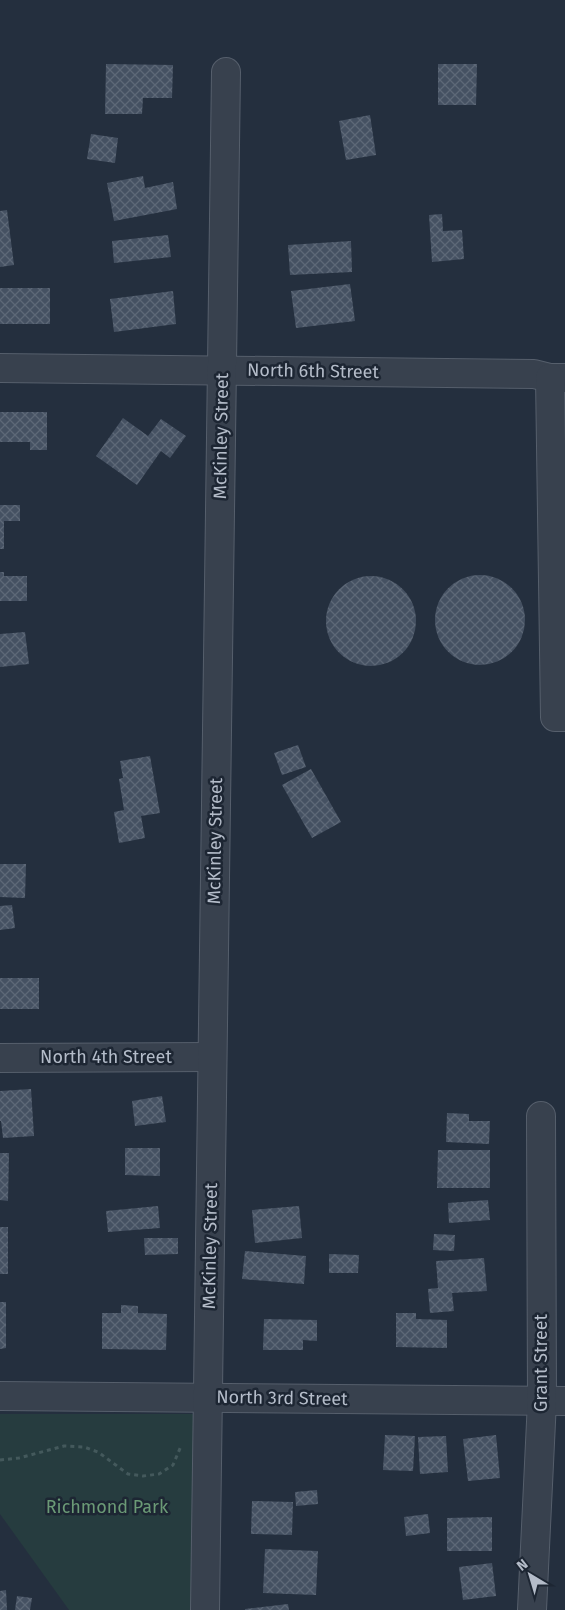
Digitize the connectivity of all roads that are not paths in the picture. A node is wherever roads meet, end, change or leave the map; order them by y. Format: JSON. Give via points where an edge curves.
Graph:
{"nodes":[{"id":1,"x":226,"y":72,"type":"dead end"},
{"id":2,"x":0,"y":368,"type":"edge"},
{"id":3,"x":222,"y":370,"type":"junction"},
{"id":4,"x":558,"y":378,"type":"edge"},
{"id":5,"x":560,"y":717,"type":"edge"},
{"id":6,"x":212,"y":1057,"type":"junction"},
{"id":7,"x":0,"y":1058,"type":"edge"},
{"id":8,"x":541,"y":1116,"type":"dead end"},
{"id":9,"x":0,"y":1396,"type":"edge"},
{"id":10,"x":208,"y":1398,"type":"junction"},
{"id":11,"x":553,"y":1401,"type":"edge"},
{"id":12,"x":205,"y":1610,"type":"edge"},
{"id":13,"x":532,"y":1610,"type":"edge"}],
"edges":[{"from":1,"to":3,"type":"street","name":"McKinley Street"},
{"from":2,"to":3,"type":"street","name":"North 6th Street"},
{"from":3,"to":4,"type":"street","name":"North 6th Street","via":[[534,374]]},
{"from":3,"to":6,"type":"street","name":"McKinley Street"},
{"from":4,"to":5,"type":"street"},
{"from":6,"to":7,"type":"street","name":"North 4th Street"},
{"from":6,"to":10,"type":"street","name":"McKinley Street"},
{"from":8,"to":11,"type":"street","name":"Grant Street"},
{"from":9,"to":10,"type":"street","name":"North 3rd Street"},
{"from":10,"to":11,"type":"street","name":"North 3rd Street"},
{"from":10,"to":12,"type":"street","name":"McKinley Street"},
{"from":11,"to":13,"type":"street","name":"Grant Street"}]}
